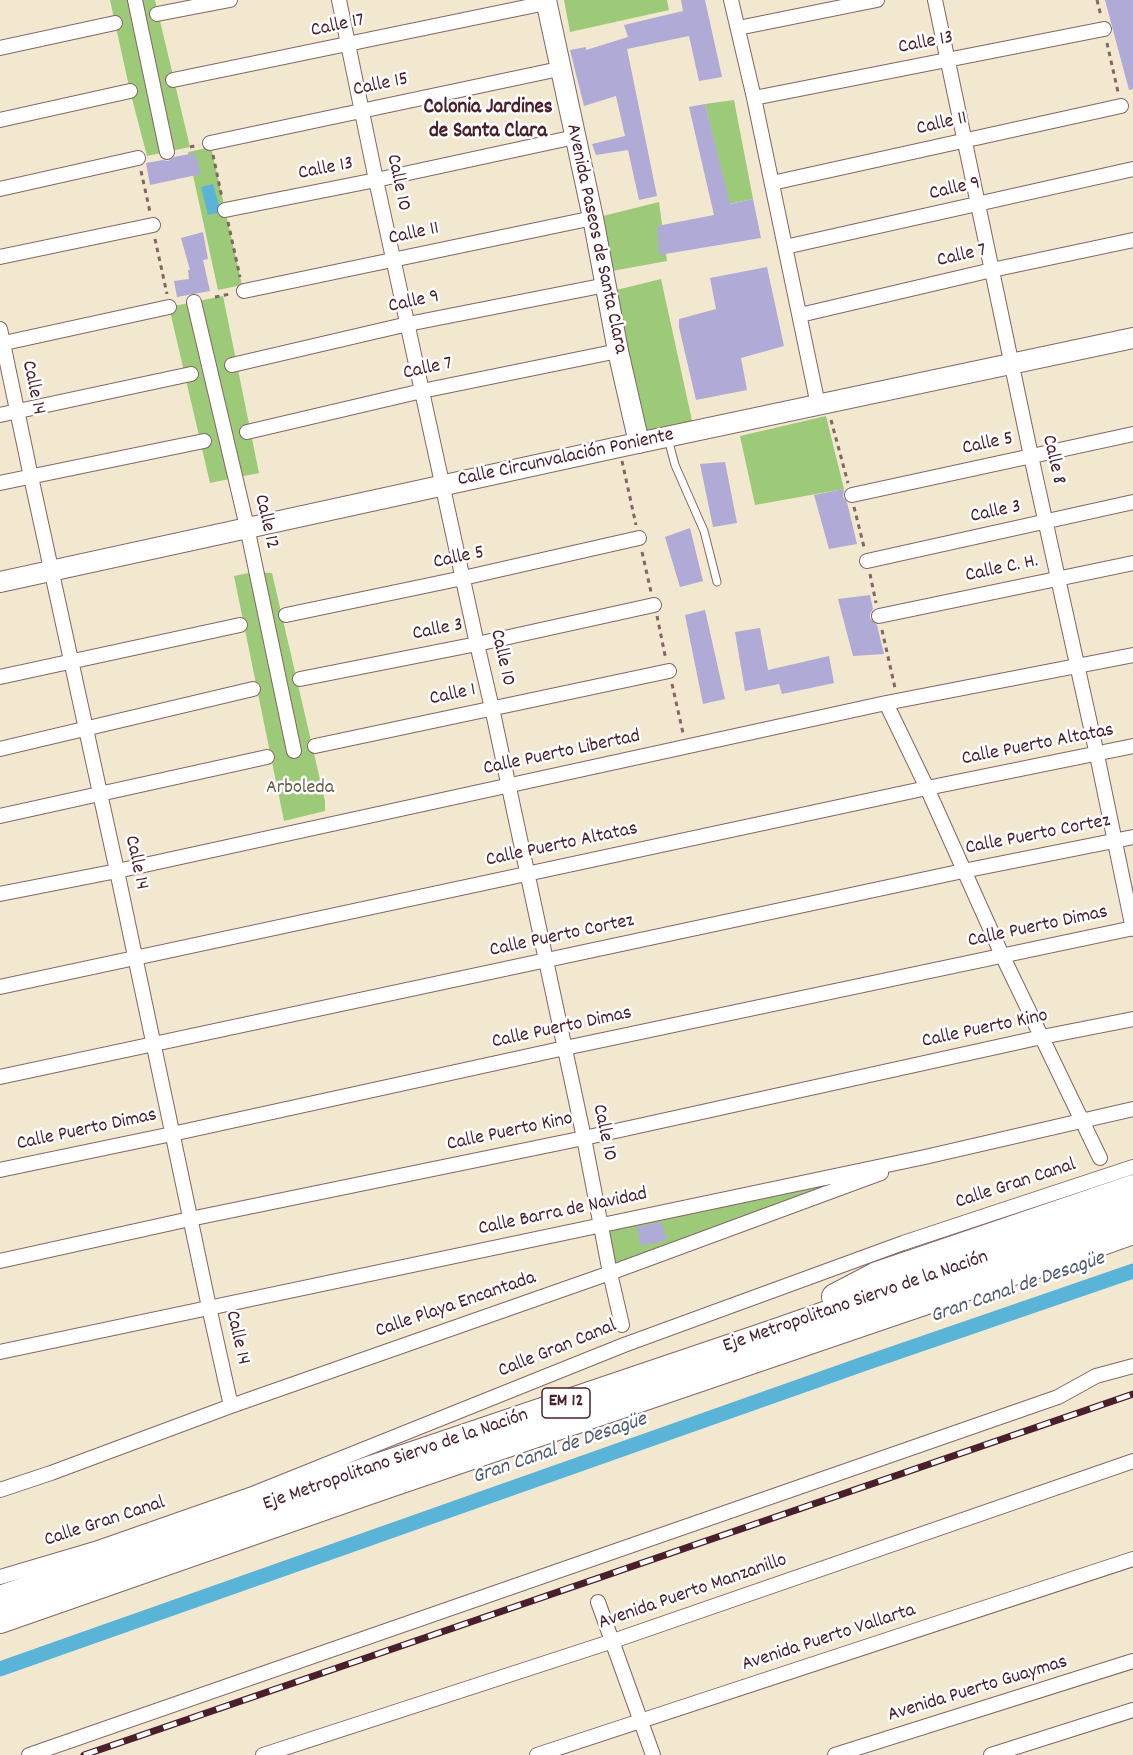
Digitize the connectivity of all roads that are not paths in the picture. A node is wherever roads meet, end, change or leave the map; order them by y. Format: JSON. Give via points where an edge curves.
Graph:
{"nodes":[{"id":1,"x":135,"y":0,"type":"edge"},
{"id":2,"x":230,"y":0,"type":"edge"},
{"id":3,"x":339,"y":0,"type":"edge"},
{"id":4,"x":731,"y":0,"type":"edge"},
{"id":5,"x":877,"y":0,"type":"edge"},
{"id":6,"x":935,"y":0,"type":"edge"},
{"id":7,"x":546,"y":2,"type":"edge"},
{"id":8,"x":158,"y":14,"type":"dead end"},
{"id":9,"x":115,"y":23,"type":"dead end"},
{"id":10,"x":738,"y":28,"type":"junction"},
{"id":11,"x":1104,"y":29,"type":"road end"},
{"id":12,"x":348,"y":45,"type":"junction"},
{"id":13,"x":0,"y":48,"type":"edge"},
{"id":14,"x":948,"y":60,"type":"junction"},
{"id":15,"x":559,"y":69,"type":"junction"},
{"id":16,"x":173,"y":80,"type":"dead end"},
{"id":17,"x":130,"y":91,"type":"dead end"},
{"id":18,"x":754,"y":98,"type":"junction"},
{"id":19,"x":1121,"y":106,"type":"road end"},
{"id":20,"x":362,"y":110,"type":"junction"},
{"id":21,"x":0,"y":120,"type":"edge"},
{"id":22,"x":575,"y":137,"type":"junction"},
{"id":23,"x":964,"y":140,"type":"junction"},
{"id":24,"x":210,"y":143,"type":"dead end"},
{"id":25,"x":168,"y":152,"type":"dead end"},
{"id":26,"x":138,"y":158,"type":"dead end"},
{"id":27,"x":1133,"y":169,"type":"edge"},
{"id":28,"x":376,"y":180,"type":"junction"},
{"id":29,"x":772,"y":183,"type":"junction"},
{"id":30,"x":0,"y":189,"type":"edge"},
{"id":31,"x":978,"y":205,"type":"junction"},
{"id":32,"x":225,"y":210,"type":"dead end"},
{"id":33,"x":592,"y":218,"type":"junction"},
{"id":34,"x":153,"y":225,"type":"dead end"},
{"id":35,"x":1133,"y":240,"type":"edge"},
{"id":36,"x":785,"y":248,"type":"junction"},
{"id":37,"x":0,"y":257,"type":"edge"},
{"id":38,"x":394,"y":260,"type":"junction"},
{"id":39,"x":992,"y":270,"type":"junction"},
{"id":40,"x":606,"y":285,"type":"junction"},
{"id":41,"x":243,"y":291,"type":"dead end"},
{"id":42,"x":194,"y":302,"type":"dead end"},
{"id":43,"x":170,"y":307,"type":"dead end"},
{"id":44,"x":800,"y":315,"type":"junction"},
{"id":45,"x":408,"y":324,"type":"junction"},
{"id":46,"x":0,"y":329,"type":"edge"},
{"id":47,"x":1133,"y":338,"type":"edge"},
{"id":48,"x":2,"y":344,"type":"edge"},
{"id":49,"x":618,"y":351,"type":"junction"},
{"id":50,"x":1012,"y":364,"type":"junction"},
{"id":51,"x":232,"y":365,"type":"dead end"},
{"id":52,"x":191,"y":374,"type":"dead end"},
{"id":53,"x":422,"y":391,"type":"junction"},
{"id":54,"x":818,"y":405,"type":"junction"},
{"id":55,"x":18,"y":412,"type":"junction"},
{"id":56,"x":0,"y":415,"type":"edge"},
{"id":57,"x":247,"y":432,"type":"dead end"},
{"id":58,"x":1133,"y":434,"type":"edge"},
{"id":59,"x":667,"y":437,"type":"junction"},
{"id":60,"x":204,"y":441,"type":"dead end"},
{"id":61,"x":639,"y":443,"type":"junction"},
{"id":62,"x":1031,"y":456,"type":"junction"},
{"id":63,"x":31,"y":477,"type":"junction"},
{"id":64,"x":0,"y":483,"type":"edge"},
{"id":65,"x":443,"y":486,"type":"junction"},
{"id":66,"x":852,"y":495,"type":"dead end"},
{"id":67,"x":1133,"y":502,"type":"edge"},
{"id":68,"x":1046,"y":522,"type":"junction"},
{"id":69,"x":247,"y":527,"type":"junction"},
{"id":70,"x":639,"y":538,"type":"dead end"},
{"id":71,"x":867,"y":561,"type":"dead end"},
{"id":72,"x":1133,"y":563,"type":"edge"},
{"id":73,"x":51,"y":571,"type":"junction"},
{"id":74,"x":463,"y":578,"type":"junction"},
{"id":75,"x":1058,"y":578,"type":"junction"},
{"id":76,"x":0,"y":582,"type":"edge"},
{"id":77,"x":717,"y":582,"type":"dead end"},
{"id":78,"x":654,"y":605,"type":"dead end"},
{"id":79,"x":285,"y":615,"type":"dead end"},
{"id":80,"x":879,"y":616,"type":"dead end"},
{"id":81,"x":240,"y":625,"type":"dead end"},
{"id":82,"x":477,"y":644,"type":"junction"},
{"id":83,"x":1133,"y":655,"type":"edge"},
{"id":84,"x":71,"y":662,"type":"junction"},
{"id":85,"x":1078,"y":667,"type":"junction"},
{"id":86,"x":669,"y":671,"type":"dead end"},
{"id":87,"x":0,"y":677,"type":"edge"},
{"id":88,"x":300,"y":679,"type":"dead end"},
{"id":89,"x":253,"y":689,"type":"dead end"},
{"id":90,"x":886,"y":703,"type":"junction"},
{"id":91,"x":492,"y":708,"type":"junction"},
{"id":92,"x":86,"y":729,"type":"junction"},
{"id":93,"x":315,"y":746,"type":"dead end"},
{"id":94,"x":1133,"y":746,"type":"edge"},
{"id":95,"x":0,"y":749,"type":"edge"},
{"id":96,"x":294,"y":751,"type":"dead end"},
{"id":97,"x":1097,"y":755,"type":"junction"},
{"id":98,"x":267,"y":757,"type":"dead end"},
{"id":99,"x":508,"y":786,"type":"junction"},
{"id":100,"x":927,"y":788,"type":"junction"},
{"id":101,"x":100,"y":794,"type":"junction"},
{"id":102,"x":0,"y":816,"type":"edge"},
{"id":103,"x":1133,"y":837,"type":"edge"},
{"id":104,"x":1114,"y":841,"type":"junction"},
{"id":105,"x":117,"y":871,"type":"junction"},
{"id":106,"x":963,"y":871,"type":"junction"},
{"id":107,"x":526,"y":874,"type":"junction"},
{"id":108,"x":0,"y":894,"type":"edge"},
{"id":109,"x":1133,"y":928,"type":"edge"},
{"id":110,"x":1002,"y":955,"type":"junction"},
{"id":111,"x":135,"y":959,"type":"junction"},
{"id":112,"x":545,"y":961,"type":"junction"},
{"id":113,"x":0,"y":987,"type":"edge"},
{"id":114,"x":1133,"y":1019,"type":"edge"},
{"id":115,"x":1042,"y":1037,"type":"junction"},
{"id":116,"x":153,"y":1044,"type":"junction"},
{"id":117,"x":565,"y":1048,"type":"junction"},
{"id":118,"x":0,"y":1077,"type":"edge"},
{"id":119,"x":1133,"y":1109,"type":"edge"},
{"id":120,"x":1083,"y":1120,"type":"junction"},
{"id":121,"x":172,"y":1134,"type":"junction"},
{"id":122,"x":584,"y":1138,"type":"junction"},
{"id":123,"x":925,"y":1157,"type":"junction"},
{"id":124,"x":1100,"y":1158,"type":"dead end"},
{"id":125,"x":1133,"y":1167,"type":"edge"},
{"id":126,"x":0,"y":1170,"type":"edge"},
{"id":127,"x":1133,"y":1188,"type":"edge"},
{"id":128,"x":1133,"y":1207,"type":"edge"},
{"id":129,"x":190,"y":1219,"type":"junction"},
{"id":130,"x":601,"y":1224,"type":"junction"},
{"id":131,"x":1133,"y":1231,"type":"edge"},
{"id":132,"x":1133,"y":1244,"type":"edge"},
{"id":133,"x":0,"y":1261,"type":"edge"},
{"id":134,"x":1037,"y":1265,"type":"junction"},
{"id":135,"x":610,"y":1273,"type":"junction"},
{"id":136,"x":209,"y":1307,"type":"junction"},
{"id":137,"x":622,"y":1325,"type":"dead end"},
{"id":138,"x":772,"y":1333,"type":"junction"},
{"id":139,"x":0,"y":1352,"type":"edge"},
{"id":140,"x":1133,"y":1366,"type":"edge"},
{"id":141,"x":231,"y":1406,"type":"junction"},
{"id":142,"x":1133,"y":1461,"type":"edge"},
{"id":143,"x":0,"y":1490,"type":"edge"},
{"id":144,"x":1133,"y":1559,"type":"edge"},
{"id":145,"x":0,"y":1576,"type":"edge"},
{"id":146,"x":0,"y":1599,"type":"edge"},
{"id":147,"x":598,"y":1602,"type":"dead end"},
{"id":148,"x":0,"y":1620,"type":"edge"},
{"id":149,"x":613,"y":1641,"type":"junction"},
{"id":150,"x":1133,"y":1661,"type":"edge"},
{"id":151,"x":1133,"y":1710,"type":"edge"},
{"id":152,"x":641,"y":1721,"type":"junction"},
{"id":153,"x":28,"y":1755,"type":"edge"},
{"id":154,"x":263,"y":1755,"type":"edge"},
{"id":155,"x":537,"y":1755,"type":"edge"},
{"id":156,"x":653,"y":1755,"type":"edge"},
{"id":157,"x":835,"y":1755,"type":"edge"},
{"id":158,"x":991,"y":1755,"type":"edge"}],
"edges":[{"from":1,"to":25,"type":"street"},
{"from":2,"to":8,"type":"street"},
{"from":3,"to":12,"type":"street","name":"Calle 10"},
{"from":4,"to":10,"type":"street"},
{"from":5,"to":10,"type":"street"},
{"from":6,"to":14,"type":"street","name":"Calle 8"},
{"from":7,"to":12,"type":"street","name":"Calle 17"},
{"from":7,"to":15,"type":"street","name":"Avenida Paseos de Santa Clara"},
{"from":9,"to":13,"type":"street"},
{"from":10,"to":18,"type":"street"},
{"from":11,"to":14,"type":"street","name":"Calle 13"},
{"from":12,"to":16,"type":"street","name":"Calle 17"},
{"from":12,"to":20,"type":"street","name":"Calle 10"},
{"from":14,"to":18,"type":"street","name":"Calle 13"},
{"from":14,"to":23,"type":"street","name":"Calle 8"},
{"from":15,"to":20,"type":"street","name":"Calle 15"},
{"from":15,"to":22,"type":"street","name":"Avenida Paseos de Santa Clara"},
{"from":17,"to":21,"type":"street"},
{"from":18,"to":29,"type":"street"},
{"from":19,"to":23,"type":"street","name":"Calle 11"},
{"from":20,"to":24,"type":"street","name":"Calle 15"},
{"from":20,"to":28,"type":"street","name":"Calle 10"},
{"from":22,"to":28,"type":"street","name":"Calle 13"},
{"from":22,"to":33,"type":"street","name":"Avenida Paseos de Santa Clara"},
{"from":23,"to":29,"type":"street","name":"Calle 11"},
{"from":23,"to":31,"type":"street","name":"Calle 8"},
{"from":26,"to":30,"type":"street"},
{"from":27,"to":31,"type":"street","name":"Calle 9"},
{"from":28,"to":32,"type":"street","name":"Calle 13"},
{"from":28,"to":38,"type":"street","name":"Calle 10"},
{"from":29,"to":36,"type":"street"},
{"from":31,"to":36,"type":"street","name":"Calle 9"},
{"from":31,"to":39,"type":"street","name":"Calle 8"},
{"from":33,"to":38,"type":"street","name":"Calle 11"},
{"from":33,"to":40,"type":"street","name":"Avenida Paseos de Santa Clara"},
{"from":34,"to":37,"type":"street"},
{"from":35,"to":39,"type":"street","name":"Calle 7"},
{"from":36,"to":44,"type":"street"},
{"from":38,"to":41,"type":"street","name":"Calle 11"},
{"from":38,"to":45,"type":"street","name":"Calle 10"},
{"from":39,"to":44,"type":"street","name":"Calle 7"},
{"from":39,"to":50,"type":"street","name":"Calle 8"},
{"from":40,"to":45,"type":"street","name":"Calle 9"},
{"from":40,"to":49,"type":"street","name":"Avenida Paseos de Santa Clara"},
{"from":42,"to":69,"type":"street","name":"Calle 12"},
{"from":43,"to":48,"type":"street"},
{"from":44,"to":54,"type":"street"},
{"from":45,"to":51,"type":"street","name":"Calle 9"},
{"from":45,"to":53,"type":"street","name":"Calle 10"},
{"from":46,"to":48,"type":"street","name":"Calle 14"},
{"from":47,"to":50,"type":"street","name":"Calle Circunvalación Poniente"},
{"from":48,"to":55,"type":"street","name":"Calle 14"},
{"from":49,"to":53,"type":"street","name":"Calle 7"},
{"from":49,"to":61,"type":"street","name":"Avenida Paseos de Santa Clara"},
{"from":50,"to":54,"type":"street","name":"Calle Circunvalación Poniente"},
{"from":50,"to":62,"type":"street","name":"Calle 8"},
{"from":52,"to":55,"type":"street"},
{"from":53,"to":57,"type":"street","name":"Calle 7"},
{"from":53,"to":65,"type":"street","name":"Calle 10"},
{"from":54,"to":59,"type":"street","name":"Calle Circunvalación Poniente"},
{"from":55,"to":56,"type":"street"},
{"from":55,"to":63,"type":"street","name":"Calle 14"},
{"from":58,"to":62,"type":"street","name":"Calle 5"},
{"from":59,"to":61,"type":"street","name":"Calle Circunvalación Poniente"},
{"from":59,"to":77,"type":"lane","via":[[704,531]]},
{"from":60,"to":63,"type":"street"},
{"from":61,"to":65,"type":"street","name":"Calle Circunvalación Poniente"},
{"from":62,"to":66,"type":"street","name":"Calle 5"},
{"from":62,"to":68,"type":"street","name":"Calle 8"},
{"from":63,"to":64,"type":"street"},
{"from":63,"to":73,"type":"street","name":"Calle 14"},
{"from":65,"to":69,"type":"street","name":"Calle Circunvalación Poniente"},
{"from":65,"to":74,"type":"street","name":"Calle 10"},
{"from":67,"to":68,"type":"street","name":"Calle 3"},
{"from":68,"to":71,"type":"street","name":"Calle 3"},
{"from":68,"to":75,"type":"street","name":"Calle 8"},
{"from":69,"to":73,"type":"street","name":"Calle Circunvalación Poniente"},
{"from":69,"to":96,"type":"street","name":"Calle 12"},
{"from":70,"to":74,"type":"street","name":"Calle 5"},
{"from":72,"to":75,"type":"street","name":"Calle C. H."},
{"from":73,"to":76,"type":"street","name":"Calle Circunvalación Poniente"},
{"from":73,"to":84,"type":"street","name":"Calle 14"},
{"from":74,"to":79,"type":"street","name":"Calle 5"},
{"from":74,"to":82,"type":"street","name":"Calle 10"},
{"from":75,"to":80,"type":"street","name":"Calle C. H."},
{"from":75,"to":85,"type":"street","name":"Calle 8"},
{"from":78,"to":82,"type":"street","name":"Calle 3"},
{"from":81,"to":84,"type":"street"},
{"from":82,"to":88,"type":"street","name":"Calle 3"},
{"from":82,"to":91,"type":"street","name":"Calle 10"},
{"from":83,"to":85,"type":"street","name":"Calle Puerto Libertad"},
{"from":84,"to":87,"type":"street"},
{"from":84,"to":92,"type":"street","name":"Calle 14"},
{"from":85,"to":90,"type":"street","name":"Calle Puerto Libertad"},
{"from":85,"to":97,"type":"street","name":"Calle 8"},
{"from":86,"to":91,"type":"street","name":"Calle 1"},
{"from":89,"to":92,"type":"street"},
{"from":90,"to":99,"type":"street","name":"Calle Puerto Libertad"},
{"from":90,"to":100,"type":"street"},
{"from":91,"to":93,"type":"street","name":"Calle 1"},
{"from":91,"to":99,"type":"street","name":"Calle 10"},
{"from":92,"to":95,"type":"street"},
{"from":92,"to":101,"type":"street","name":"Calle 14"},
{"from":94,"to":97,"type":"street","name":"Calle Puerto Altatas"},
{"from":97,"to":100,"type":"street","name":"Calle Puerto Altatas"},
{"from":97,"to":104,"type":"street","name":"Calle 8"},
{"from":98,"to":101,"type":"street"},
{"from":99,"to":105,"type":"street","name":"Calle Puerto Libertad"},
{"from":99,"to":107,"type":"street","name":"Calle 10"},
{"from":100,"to":106,"type":"street"},
{"from":100,"to":107,"type":"street","name":"Calle Puerto Altatas"},
{"from":101,"to":102,"type":"street"},
{"from":101,"to":105,"type":"street","name":"Calle 14"},
{"from":103,"to":104,"type":"street","name":"Calle Puerto Cortez"},
{"from":104,"to":106,"type":"street","name":"Calle Puerto Cortez"},
{"from":104,"to":109,"type":"street","name":"Calle 8"},
{"from":105,"to":108,"type":"street","name":"Calle Puerto Libertad"},
{"from":105,"to":111,"type":"street","name":"Calle 14"},
{"from":106,"to":110,"type":"street"},
{"from":106,"to":112,"type":"street","name":"Calle Puerto Cortez"},
{"from":107,"to":111,"type":"street","name":"Calle Puerto Altatas"},
{"from":107,"to":112,"type":"street","name":"Calle 10"},
{"from":109,"to":110,"type":"street","name":"Calle Puerto Dimas"},
{"from":110,"to":115,"type":"street"},
{"from":110,"to":117,"type":"street","name":"Calle Puerto Dimas"},
{"from":111,"to":113,"type":"street","name":"Calle Puerto Altatas"},
{"from":111,"to":116,"type":"street","name":"Calle 14"},
{"from":112,"to":116,"type":"street","name":"Calle Puerto Cortez"},
{"from":112,"to":117,"type":"street","name":"Calle 10"},
{"from":114,"to":115,"type":"street","name":"Calle Puerto Kino"},
{"from":115,"to":120,"type":"street"},
{"from":115,"to":122,"type":"street","name":"Calle Puerto Kino"},
{"from":116,"to":118,"type":"street","name":"Calle Puerto Cortez"},
{"from":116,"to":121,"type":"street","name":"Calle 14"},
{"from":117,"to":121,"type":"street","name":"Calle Puerto Dimas"},
{"from":117,"to":122,"type":"street","name":"Calle 10"},
{"from":119,"to":120,"type":"street","name":"Calle Barra de Navidad"},
{"from":120,"to":123,"type":"street","name":"Calle Barra de Navidad"},
{"from":120,"to":124,"type":"street"},
{"from":121,"to":126,"type":"street","name":"Calle Puerto Dimas"},
{"from":121,"to":129,"type":"street","name":"Calle 14"},
{"from":122,"to":129,"type":"street","name":"Calle Puerto Kino"},
{"from":122,"to":130,"type":"street","name":"Calle 10"},
{"from":123,"to":130,"type":"street","name":"Calle Barra de Navidad"},
{"from":123,"to":135,"type":"street","name":"Calle Playa Encantada"},
{"from":125,"to":145,"type":"street","name":"Calle Gran Canal","via":[[903,1243],[624,1345],[255,1493],[94,1549]]},
{"from":127,"to":138,"type":"highway","via":[[877,1275],[798,1315]]},
{"from":128,"to":138,"type":"highway","name":"Eje Metropolitano Siervo de la Nación","number":"EM 12"},
{"from":129,"to":133,"type":"street","name":"Calle Puerto Kino"},
{"from":129,"to":136,"type":"street","name":"Calle 14"},
{"from":130,"to":135,"type":"street","name":"Calle 10"},
{"from":130,"to":136,"type":"street","name":"Calle Barra de Navidad"},
{"from":131,"to":134,"type":"highway","name":"Eje Metropolitano Siervo de la Nación","number":"EM 12"},
{"from":132,"to":134,"type":"highway","via":[[1083,1260]]},
{"from":134,"to":148,"type":"highway","name":"Eje Metropolitano Siervo de la Nación","number":"EM 12"},
{"from":135,"to":137,"type":"street","name":"Calle 10"},
{"from":135,"to":141,"type":"street","name":"Calle Playa Encantada"},
{"from":136,"to":139,"type":"street","name":"Calle Barra de Navidad"},
{"from":136,"to":141,"type":"street","name":"Calle 14"},
{"from":138,"to":146,"type":"highway","name":"Eje Metropolitano Siervo de la Nación","number":"EM 12"},
{"from":140,"to":153,"type":"street","via":[[1096,1376],[1058,1397]]},
{"from":141,"to":143,"type":"street","name":"Calle Playa Encantada"},
{"from":142,"to":149,"type":"street","name":"Avenida Puerto Manzanillo"},
{"from":144,"to":152,"type":"street","name":"Avenida Puerto Vallarta"},
{"from":147,"to":149,"type":"street"},
{"from":149,"to":152,"type":"street"},
{"from":149,"to":154,"type":"street","name":"Avenida Puerto Manzanillo"},
{"from":150,"to":157,"type":"street","name":"Avenida Puerto Guaymas"},
{"from":151,"to":158,"type":"street"},
{"from":152,"to":155,"type":"street","name":"Avenida Puerto Vallarta"},
{"from":152,"to":156,"type":"street"}]}
